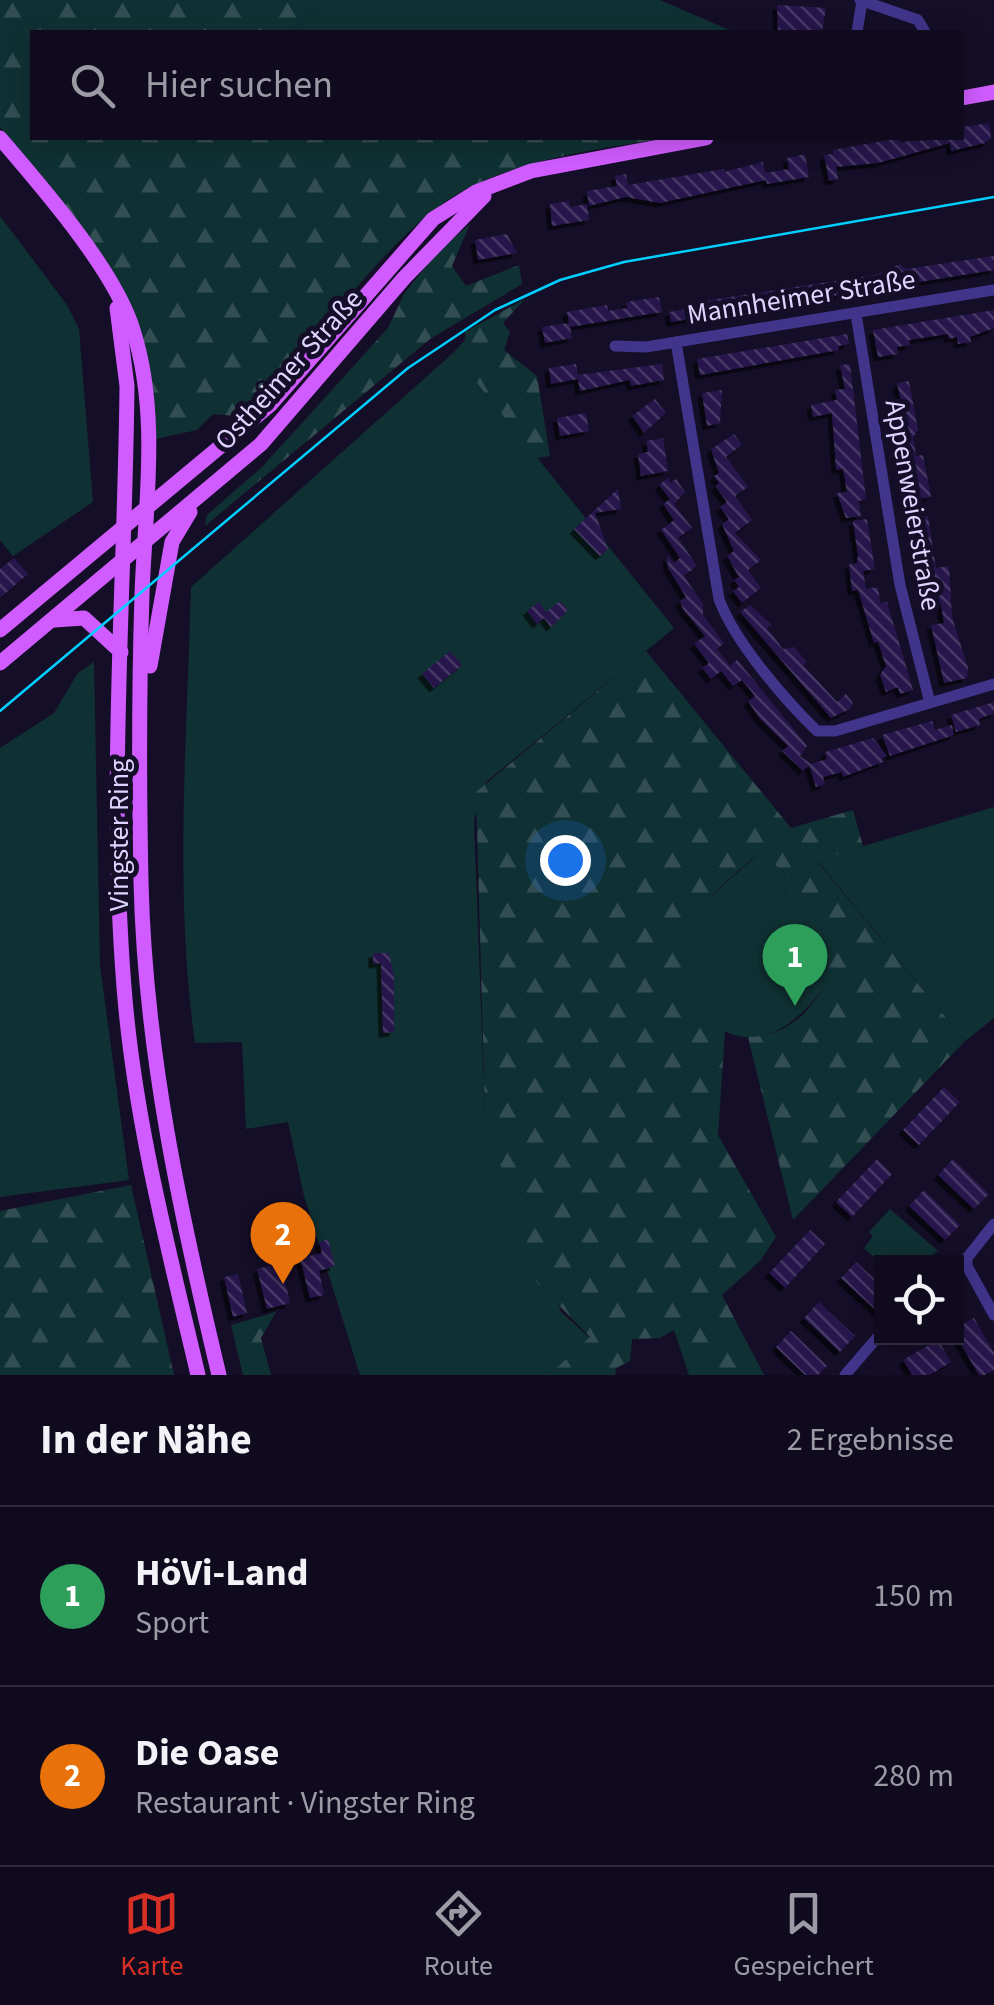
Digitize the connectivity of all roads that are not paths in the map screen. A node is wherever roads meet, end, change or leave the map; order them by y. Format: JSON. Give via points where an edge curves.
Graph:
{"nodes":[{"id":1,"x":861,"y":1,"type":"edge"},
{"id":2,"x":857,"y":30,"type":"edge"},
{"id":3,"x":924,"y":30,"type":"edge"},
{"id":4,"x":994,"y":92,"type":"edge"},
{"id":5,"x":964,"y":98,"type":"edge"},
{"id":6,"x":0,"y":138,"type":"edge"},
{"id":7,"x":694,"y":140,"type":"edge"},
{"id":8,"x":512,"y":177,"type":"junction"},
{"id":9,"x":433,"y":219,"type":"junction"},
{"id":10,"x":446,"y":232,"type":"junction"},
{"id":11,"x":994,"y":290,"type":"edge"},
{"id":12,"x":114,"y":294,"type":"junction"},
{"id":13,"x":856,"y":314,"type":"junction"},
{"id":14,"x":676,"y":342,"type":"junction"},
{"id":15,"x":615,"y":346,"type":"dead end"},
{"id":16,"x":199,"y":499,"type":"junction"},
{"id":17,"x":146,"y":511,"type":"junction"},
{"id":18,"x":122,"y":531,"type":"junction"},
{"id":19,"x":145,"y":543,"type":"junction"},
{"id":20,"x":121,"y":562,"type":"junction"},
{"id":21,"x":50,"y":621,"type":"junction"},
{"id":22,"x":0,"y":630,"type":"edge"},
{"id":23,"x":121,"y":652,"type":"junction"},
{"id":24,"x":0,"y":663,"type":"edge"},
{"id":25,"x":994,"y":684,"type":"edge"},
{"id":26,"x":143,"y":700,"type":"junction"},
{"id":27,"x":930,"y":702,"type":"junction"},
{"id":28,"x":994,"y":1224,"type":"edge"},
{"id":29,"x":964,"y":1257,"type":"edge"},
{"id":30,"x":964,"y":1264,"type":"edge"},
{"id":31,"x":994,"y":1315,"type":"edge"},
{"id":32,"x":874,"y":1341,"type":"edge"},
{"id":33,"x":198,"y":1375,"type":"edge"},
{"id":34,"x":220,"y":1375,"type":"edge"},
{"id":35,"x":845,"y":1375,"type":"edge"}],
"edges":[{"from":1,"to":2,"type":"street"},
{"from":1,"to":3,"type":"street","via":[[918,20]]},
{"from":4,"to":5,"type":"main road"},
{"from":6,"to":12,"type":"main road","name":"Vingster Ring","via":[[73,226]]},
{"from":7,"to":8,"type":"main road","name":"Ostheimer Straße"},
{"from":8,"to":9,"type":"main road","name":"Ostheimer Straße"},
{"from":8,"to":10,"type":"main road","name":"Ostheimer Straße"},
{"from":9,"to":10,"type":"main road"},
{"from":9,"to":17,"type":"main road","name":"Ostheimer Straße","via":[[270,405]]},
{"from":10,"to":16,"type":"main road","name":"Ostheimer Straße","via":[[261,444]]},
{"from":11,"to":13,"type":"street","name":"Mannheimer Straße"},
{"from":12,"to":17,"type":"main road","name":"Vingster Ring","via":[[132,324],[144,374]]},
{"from":12,"to":18,"type":"main road","name":"Vingster Ring","via":[[127,386]]},
{"from":13,"to":14,"type":"street","name":"Mannheimer Straße"},
{"from":13,"to":27,"type":"street","name":"Appenweierstraße","via":[[900,585]]},
{"from":14,"to":15,"type":"street","name":"Mannheimer Straße"},
{"from":14,"to":27,"type":"street","via":[[719,599],[733,628],[817,731]]},
{"from":16,"to":19,"type":"main road","name":"Ostheimer Straße"},
{"from":16,"to":26,"type":"main road","via":[[172,542]]},
{"from":17,"to":18,"type":"main road","name":"Ostheimer Straße"},
{"from":17,"to":19,"type":"main road","name":"Vingster Ring"},
{"from":18,"to":20,"type":"main road","name":"Vingster Ring"},
{"from":18,"to":22,"type":"main road","name":"Ostheimer Straße"},
{"from":19,"to":20,"type":"main road","name":"Ostheimer Straße"},
{"from":19,"to":26,"type":"main road","name":"Vingster Ring"},
{"from":20,"to":21,"type":"main road","name":"Ostheimer Straße"},
{"from":20,"to":23,"type":"main road","name":"Vingster Ring"},
{"from":21,"to":23,"type":"main road","via":[[84,618]]},
{"from":21,"to":24,"type":"main road","name":"Ostheimer Straße"},
{"from":23,"to":33,"type":"main road","name":"Vingster Ring","via":[[124,988],[146,1144]]},
{"from":25,"to":27,"type":"street"},
{"from":26,"to":34,"type":"main road","name":"Vingster Ring","via":[[141,882],[154,1063]]},
{"from":28,"to":29,"type":"street"},
{"from":30,"to":31,"type":"street"},
{"from":32,"to":35,"type":"street"}]}
